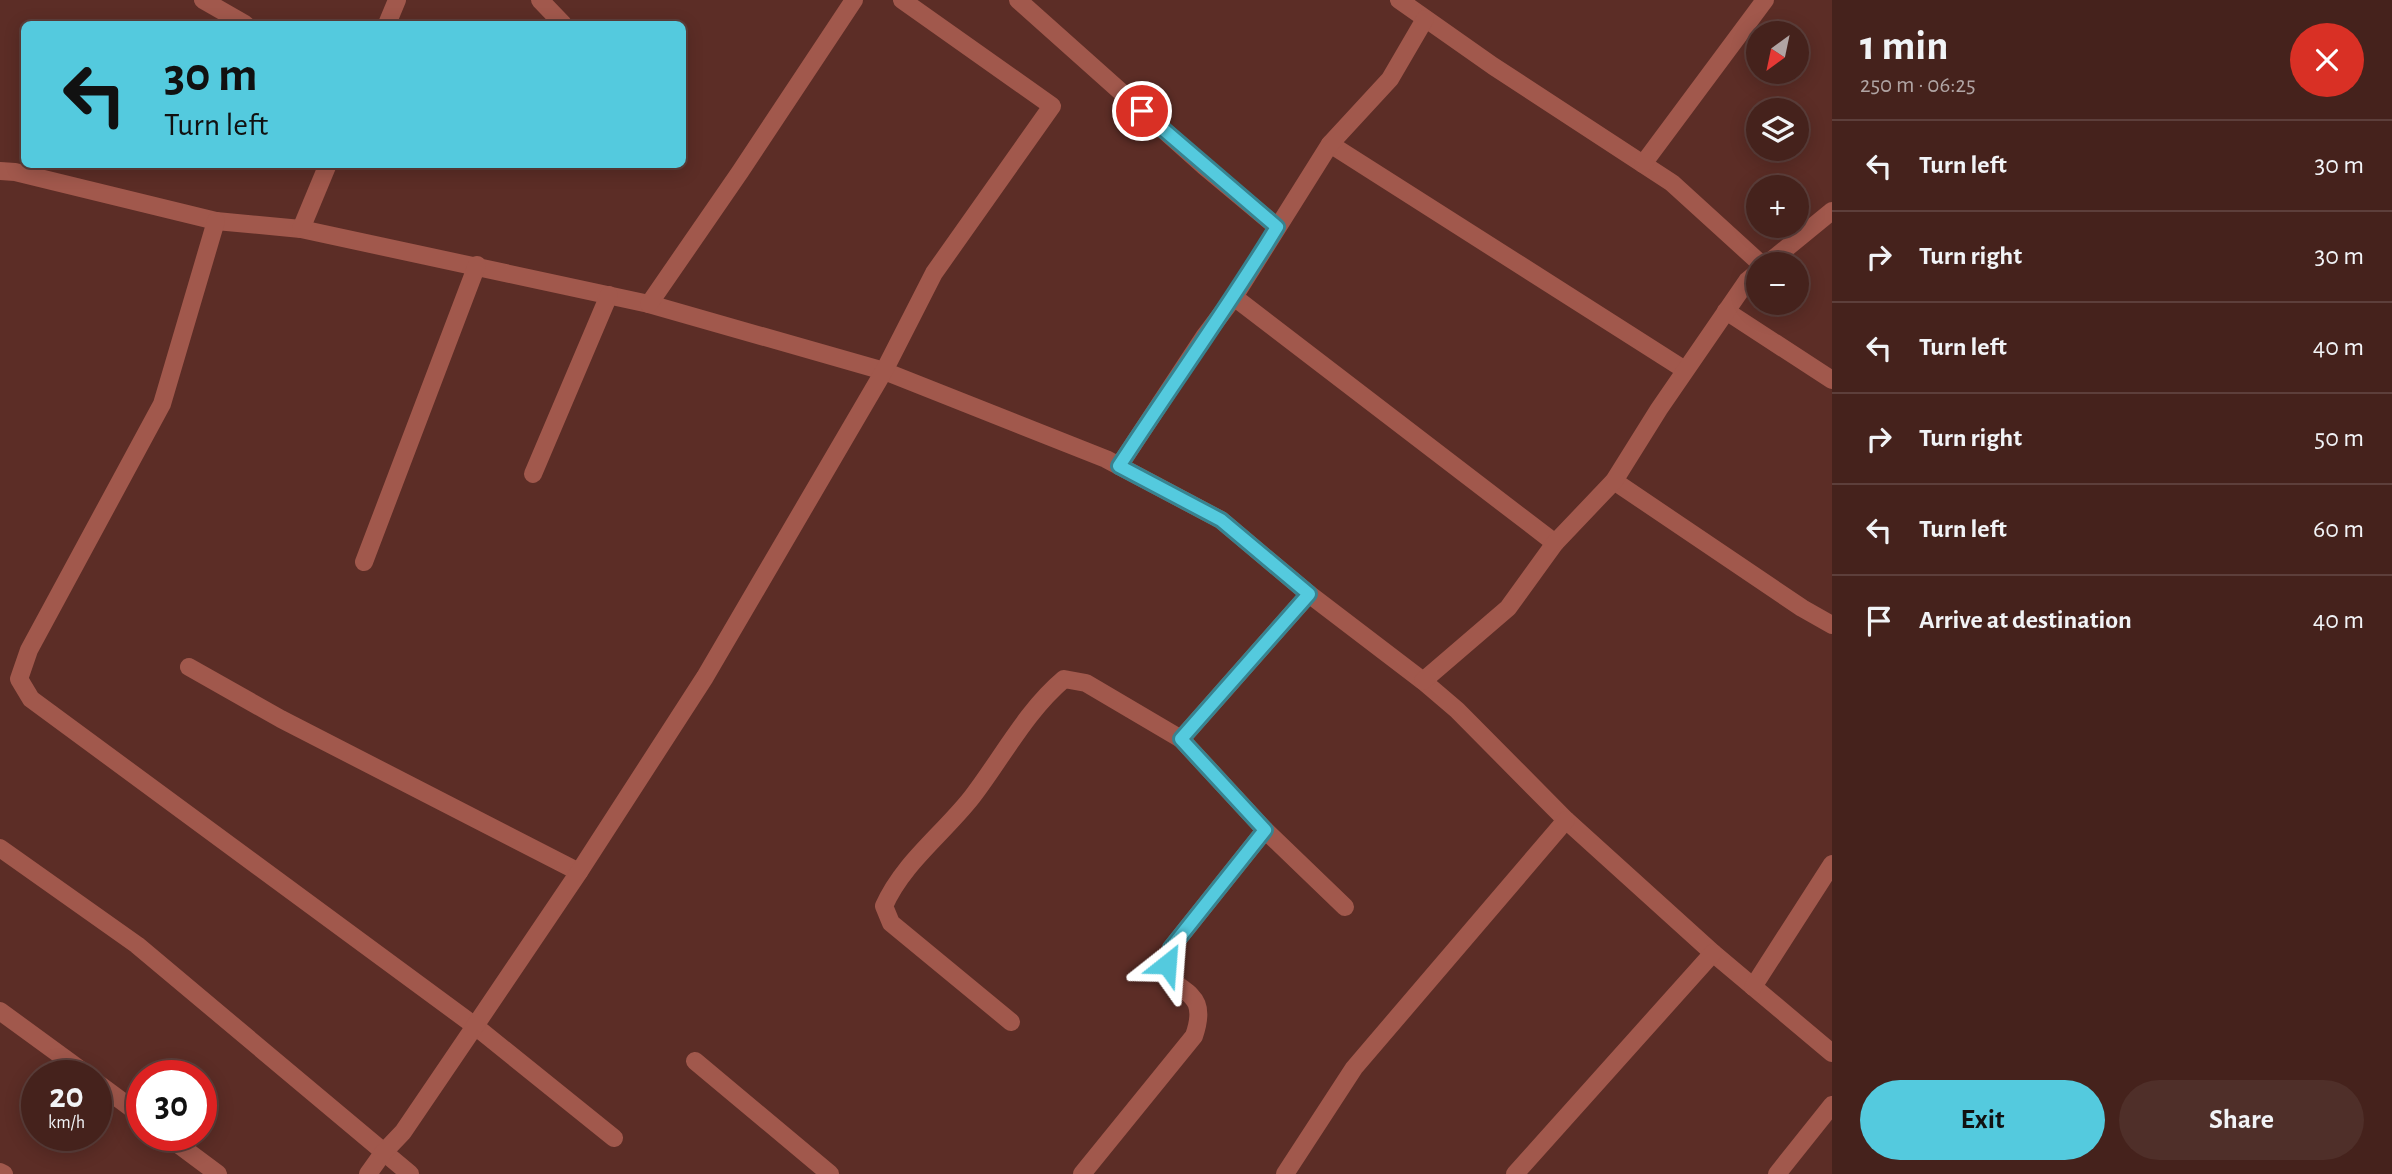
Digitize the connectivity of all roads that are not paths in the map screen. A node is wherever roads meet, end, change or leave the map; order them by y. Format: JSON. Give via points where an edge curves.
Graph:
{"nodes":[{"id":1,"x":203,"y":0,"type":"edge"},
{"id":2,"x":397,"y":0,"type":"edge"},
{"id":3,"x":540,"y":0,"type":"edge"},
{"id":4,"x":854,"y":0,"type":"edge"},
{"id":5,"x":902,"y":0,"type":"edge"},
{"id":6,"x":1018,"y":0,"type":"edge"},
{"id":7,"x":1399,"y":0,"type":"edge"},
{"id":8,"x":1765,"y":0,"type":"edge"},
{"id":9,"x":1425,"y":19,"type":"junction"},
{"id":10,"x":239,"y":21,"type":"edge"},
{"id":11,"x":388,"y":21,"type":"edge"},
{"id":12,"x":559,"y":21,"type":"edge"},
{"id":13,"x":1330,"y":144,"type":"junction"},
{"id":14,"x":1643,"y":164,"type":"junction"},
{"id":15,"x":326,"y":168,"type":"edge"},
{"id":16,"x":0,"y":172,"type":"edge"},
{"id":17,"x":1832,"y":211,"type":"edge"},
{"id":18,"x":216,"y":221,"type":"junction"},
{"id":19,"x":1277,"y":227,"type":"junction"},
{"id":20,"x":301,"y":229,"type":"junction"},
{"id":21,"x":1749,"y":252,"type":"edge"},
{"id":22,"x":1782,"y":252,"type":"edge"},
{"id":23,"x":477,"y":265,"type":"junction"},
{"id":24,"x":1746,"y":282,"type":"edge"},
{"id":25,"x":609,"y":295,"type":"junction"},
{"id":26,"x":1234,"y":297,"type":"junction"},
{"id":27,"x":649,"y":304,"type":"junction"},
{"id":28,"x":1726,"y":311,"type":"junction"},
{"id":29,"x":1685,"y":370,"type":"junction"},
{"id":30,"x":884,"y":371,"type":"junction"},
{"id":31,"x":1832,"y":380,"type":"edge"},
{"id":32,"x":1119,"y":466,"type":"junction"},
{"id":33,"x":533,"y":474,"type":"dead end"},
{"id":34,"x":1615,"y":481,"type":"junction"},
{"id":35,"x":1555,"y":544,"type":"junction"},
{"id":36,"x":364,"y":562,"type":"dead end"},
{"id":37,"x":1309,"y":594,"type":"junction"},
{"id":38,"x":1832,"y":625,"type":"edge"},
{"id":39,"x":190,"y":667,"type":"dead end"},
{"id":40,"x":1423,"y":681,"type":"junction"},
{"id":41,"x":1181,"y":739,"type":"junction"},
{"id":42,"x":1566,"y":820,"type":"junction"},
{"id":43,"x":1265,"y":830,"type":"junction"},
{"id":44,"x":0,"y":848,"type":"edge"},
{"id":45,"x":1832,"y":864,"type":"edge"},
{"id":46,"x":579,"y":872,"type":"junction"},
{"id":47,"x":1345,"y":907,"type":"dead end"},
{"id":48,"x":1713,"y":953,"type":"junction"},
{"id":49,"x":1753,"y":987,"type":"junction"},
{"id":50,"x":0,"y":1011,"type":"edge"},
{"id":51,"x":1011,"y":1022,"type":"dead end"},
{"id":52,"x":475,"y":1026,"type":"junction"},
{"id":53,"x":1832,"y":1053,"type":"edge"},
{"id":54,"x":67,"y":1060,"type":"edge"},
{"id":55,"x":695,"y":1060,"type":"dead end"},
{"id":56,"x":1832,"y":1105,"type":"edge"},
{"id":57,"x":614,"y":1138,"type":"dead end"},
{"id":58,"x":187,"y":1151,"type":"edge"},
{"id":59,"x":383,"y":1153,"type":"junction"},
{"id":60,"x":218,"y":1174,"type":"edge"},
{"id":61,"x":368,"y":1174,"type":"edge"},
{"id":62,"x":410,"y":1174,"type":"edge"},
{"id":63,"x":830,"y":1174,"type":"edge"},
{"id":64,"x":1082,"y":1174,"type":"edge"},
{"id":65,"x":1285,"y":1174,"type":"edge"},
{"id":66,"x":1515,"y":1174,"type":"edge"},
{"id":67,"x":1777,"y":1174,"type":"edge"}],
"edges":[{"from":1,"to":10,"type":"street"},
{"from":2,"to":11,"type":"street"},
{"from":3,"to":12,"type":"street"},
{"from":4,"to":27,"type":"street"},
{"from":5,"to":30,"type":"street","via":[[1052,106],[934,274]]},
{"from":6,"to":19,"type":"street"},
{"from":7,"to":9,"type":"street"},
{"from":8,"to":14,"type":"street"},
{"from":9,"to":13,"type":"street","via":[[1390,79]]},
{"from":9,"to":14,"type":"street"},
{"from":13,"to":19,"type":"street"},
{"from":13,"to":29,"type":"street"},
{"from":14,"to":21,"type":"street","via":[[1672,183]]},
{"from":15,"to":20,"type":"street"},
{"from":16,"to":18,"type":"street"},
{"from":17,"to":22,"type":"street"},
{"from":18,"to":20,"type":"street"},
{"from":18,"to":52,"type":"street","via":[[162,404],[29,650],[19,679],[31,699]]},
{"from":19,"to":26,"type":"street"},
{"from":20,"to":23,"type":"street"},
{"from":23,"to":25,"type":"street"},
{"from":23,"to":36,"type":"street"},
{"from":24,"to":28,"type":"street"},
{"from":25,"to":27,"type":"street"},
{"from":25,"to":33,"type":"street"},
{"from":26,"to":32,"type":"street"},
{"from":26,"to":35,"type":"street"},
{"from":27,"to":30,"type":"street"},
{"from":28,"to":29,"type":"street"},
{"from":28,"to":31,"type":"street"},
{"from":29,"to":34,"type":"street"},
{"from":30,"to":32,"type":"street"},
{"from":30,"to":46,"type":"street","via":[[705,677]]},
{"from":32,"to":37,"type":"street","via":[[1221,520]]},
{"from":34,"to":35,"type":"street"},
{"from":34,"to":38,"type":"street"},
{"from":35,"to":40,"type":"street","via":[[1508,608]]},
{"from":37,"to":40,"type":"street"},
{"from":37,"to":41,"type":"street"},
{"from":39,"to":46,"type":"street","via":[[281,719]]},
{"from":40,"to":42,"type":"street"},
{"from":41,"to":43,"type":"street"},
{"from":41,"to":51,"type":"street","via":[[1086,683],[1064,679],[1046,694],[970,799],[893,886],[884,906],[891,923]]},
{"from":42,"to":48,"type":"street"},
{"from":42,"to":65,"type":"street","via":[[1354,1069]]},
{"from":43,"to":47,"type":"street"},
{"from":43,"to":64,"type":"street","via":[[1171,948],[1167,964],[1171,977],[1197,1001],[1200,1018],[1194,1036]]},
{"from":44,"to":59,"type":"street","via":[[137,945]]},
{"from":45,"to":49,"type":"street"},
{"from":46,"to":52,"type":"street"},
{"from":48,"to":49,"type":"street"},
{"from":48,"to":66,"type":"street"},
{"from":49,"to":53,"type":"street"},
{"from":50,"to":54,"type":"street"},
{"from":52,"to":57,"type":"street"},
{"from":52,"to":59,"type":"street","via":[[403,1132]]},
{"from":55,"to":63,"type":"street"},
{"from":56,"to":67,"type":"street"},
{"from":58,"to":60,"type":"street"},
{"from":59,"to":61,"type":"street"},
{"from":59,"to":62,"type":"street"}]}
